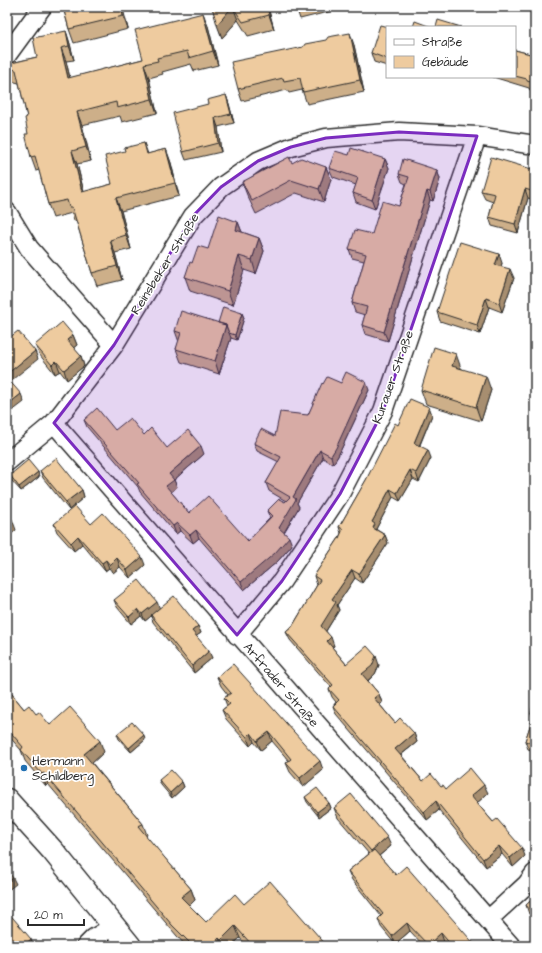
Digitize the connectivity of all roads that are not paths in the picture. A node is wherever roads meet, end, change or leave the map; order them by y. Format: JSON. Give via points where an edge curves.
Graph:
{"nodes":[{"id":1,"x":42,"y":7,"type":"edge"},
{"id":2,"x":7,"y":55,"type":"edge"},
{"id":3,"x":477,"y":136,"type":"junction"},
{"id":4,"x":535,"y":145,"type":"edge"},
{"id":5,"x":7,"y":212,"type":"edge"},
{"id":6,"x":114,"y":345,"type":"junction"},
{"id":7,"x":54,"y":423,"type":"junction"},
{"id":8,"x":7,"y":462,"type":"edge"},
{"id":9,"x":237,"y":635,"type":"junction"},
{"id":10,"x":7,"y":800,"type":"edge"},
{"id":11,"x":535,"y":873,"type":"edge"},
{"id":12,"x":488,"y":920,"type":"junction"},
{"id":13,"x":113,"y":927,"type":"junction"},
{"id":14,"x":86,"y":946,"type":"edge"},
{"id":15,"x":130,"y":946,"type":"edge"},
{"id":16,"x":511,"y":946,"type":"edge"}],
"edges":[{"from":1,"to":2,"type":"street"},
{"from":3,"to":4,"type":"street","name":"Reinsbeker Straße"},
{"from":3,"to":6,"type":"street","name":"Reinsbeker Straße","via":[[399,132],[326,138],[291,147],[258,161],[221,187],[193,216]]},
{"from":3,"to":9,"type":"street","name":"Kurauer Straße","via":[[383,411],[336,500],[282,581]]},
{"from":5,"to":6,"type":"street","via":[[29,248]]},
{"from":6,"to":7,"type":"street","name":"Reinsbeker Straße"},
{"from":7,"to":8,"type":"street","name":"Reinsbeker Straße"},
{"from":7,"to":9,"type":"street","name":"Arfrader Straße"},
{"from":9,"to":12,"type":"street","name":"Arfrader Straße"},
{"from":10,"to":13,"type":"main road","via":[[53,851]]},
{"from":11,"to":12,"type":"street","via":[[527,884]]},
{"from":12,"to":16,"type":"street","name":"Arfrader Straße"},
{"from":13,"to":14,"type":"street"},
{"from":13,"to":15,"type":"main road"}]}
